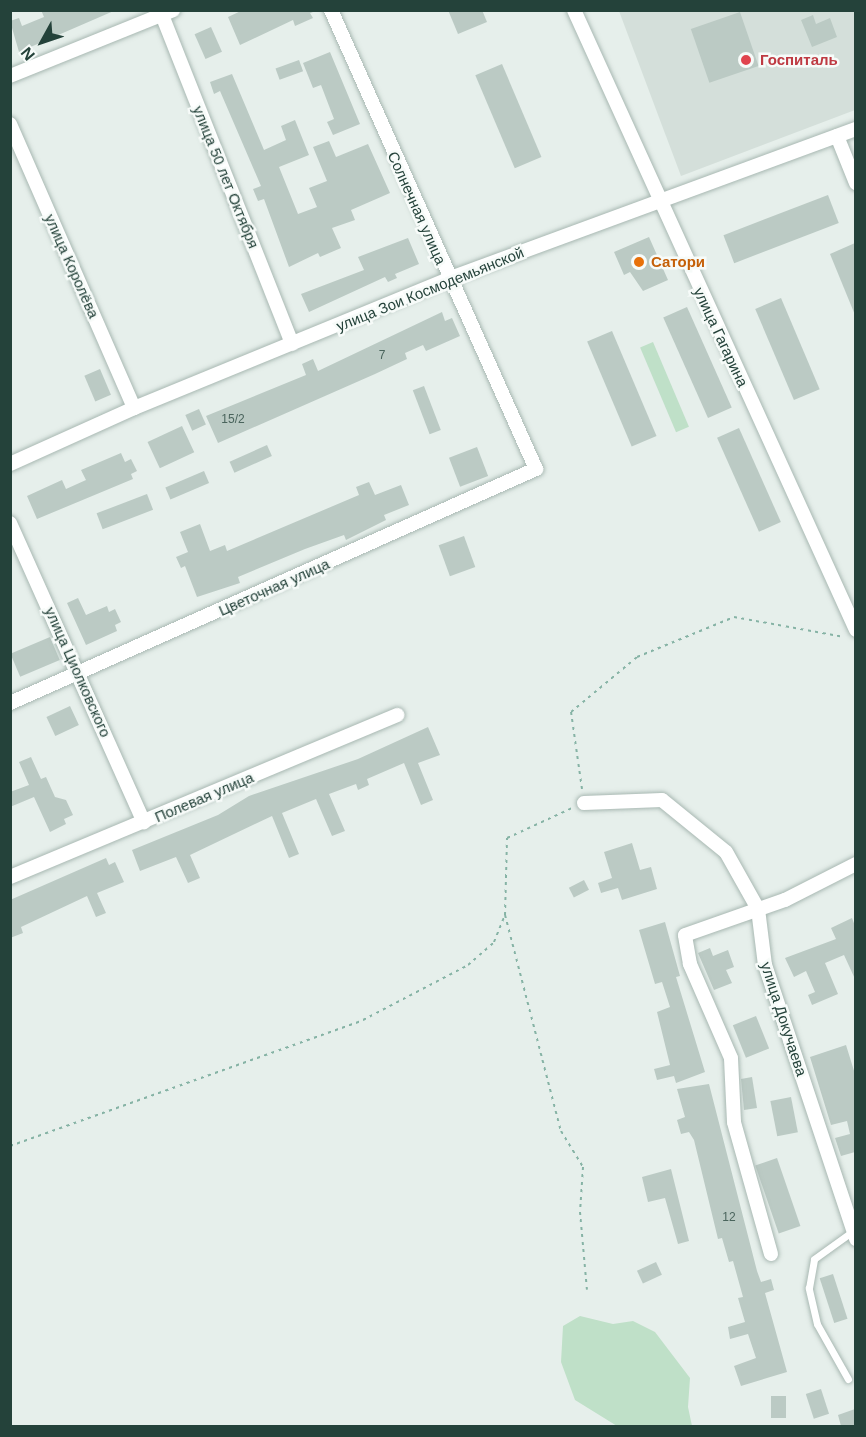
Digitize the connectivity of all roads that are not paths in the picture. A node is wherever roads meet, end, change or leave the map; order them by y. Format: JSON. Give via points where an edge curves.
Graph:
{"nodes":[{"id":1,"x":331,"y":10,"type":"edge"},
{"id":2,"x":574,"y":10,"type":"edge"},
{"id":3,"x":165,"y":12,"type":"edge"},
{"id":4,"x":10,"y":76,"type":"edge"},
{"id":5,"x":10,"y":124,"type":"edge"},
{"id":6,"x":855,"y":129,"type":"edge"},
{"id":7,"x":837,"y":136,"type":"junction"},
{"id":8,"x":855,"y":183,"type":"edge"},
{"id":9,"x":660,"y":202,"type":"junction"},
{"id":10,"x":448,"y":279,"type":"junction"},
{"id":11,"x":292,"y":344,"type":"junction"},
{"id":12,"x":134,"y":408,"type":"junction"},
{"id":13,"x":10,"y":464,"type":"edge"},
{"id":14,"x":536,"y":469,"type":"joint"},
{"id":15,"x":10,"y":523,"type":"edge"},
{"id":16,"x":855,"y":630,"type":"edge"},
{"id":17,"x":79,"y":674,"type":"junction"},
{"id":18,"x":10,"y":703,"type":"edge"},
{"id":19,"x":397,"y":715,"type":"dead end"},
{"id":20,"x":584,"y":803,"type":"road end"},
{"id":21,"x":144,"y":822,"type":"junction"},
{"id":22,"x":855,"y":864,"type":"edge"},
{"id":23,"x":10,"y":877,"type":"edge"},
{"id":24,"x":758,"y":909,"type":"junction"},
{"id":25,"x":854,"y":1235,"type":"edge"},
{"id":26,"x":771,"y":1254,"type":"dead end"},
{"id":27,"x":848,"y":1379,"type":"dead end"}],
"edges":[{"from":1,"to":10,"type":"street","name":"Солнечная улица"},
{"from":2,"to":9,"type":"street","name":"улица Гагарина"},
{"from":3,"to":4,"type":"street"},
{"from":3,"to":11,"type":"street","name":"улица 50 лет Октября"},
{"from":5,"to":12,"type":"street","name":"улица Королёва"},
{"from":6,"to":7,"type":"street","name":"улица Зои Космодемьянской"},
{"from":7,"to":8,"type":"street"},
{"from":7,"to":9,"type":"street","name":"улица Зои Космодемьянской"},
{"from":9,"to":10,"type":"street","name":"улица Зои Космодемьянской"},
{"from":9,"to":16,"type":"street","name":"улица Гагарина"},
{"from":10,"to":11,"type":"street","name":"улица Зои Космодемьянской"},
{"from":10,"to":14,"type":"street","name":"Солнечная улица"},
{"from":11,"to":12,"type":"street","name":"улица Зои Космодемьянской"},
{"from":12,"to":13,"type":"street","name":"улица Зои Космодемьянской"},
{"from":14,"to":17,"type":"street","name":"Цветочная улица"},
{"from":15,"to":17,"type":"street","name":"улица Циолковского"},
{"from":17,"to":18,"type":"street","name":"Цветочная улица"},
{"from":17,"to":21,"type":"street","name":"улица Циолковского"},
{"from":19,"to":21,"type":"street","name":"Полевая улица"},
{"from":20,"to":24,"type":"street","name":"улица Докучаева","via":[[662,800],[726,852]]},
{"from":21,"to":23,"type":"street","name":"Полевая улица"},
{"from":22,"to":24,"type":"street","via":[[785,900]]},
{"from":24,"to":25,"type":"street","name":"улица Докучаева","via":[[765,965]]},
{"from":24,"to":26,"type":"street","via":[[685,935],[690,964],[731,1059],[734,1122]]},
{"from":25,"to":27,"type":"lane","via":[[814,1259],[809,1288],[817,1324]]}]}
